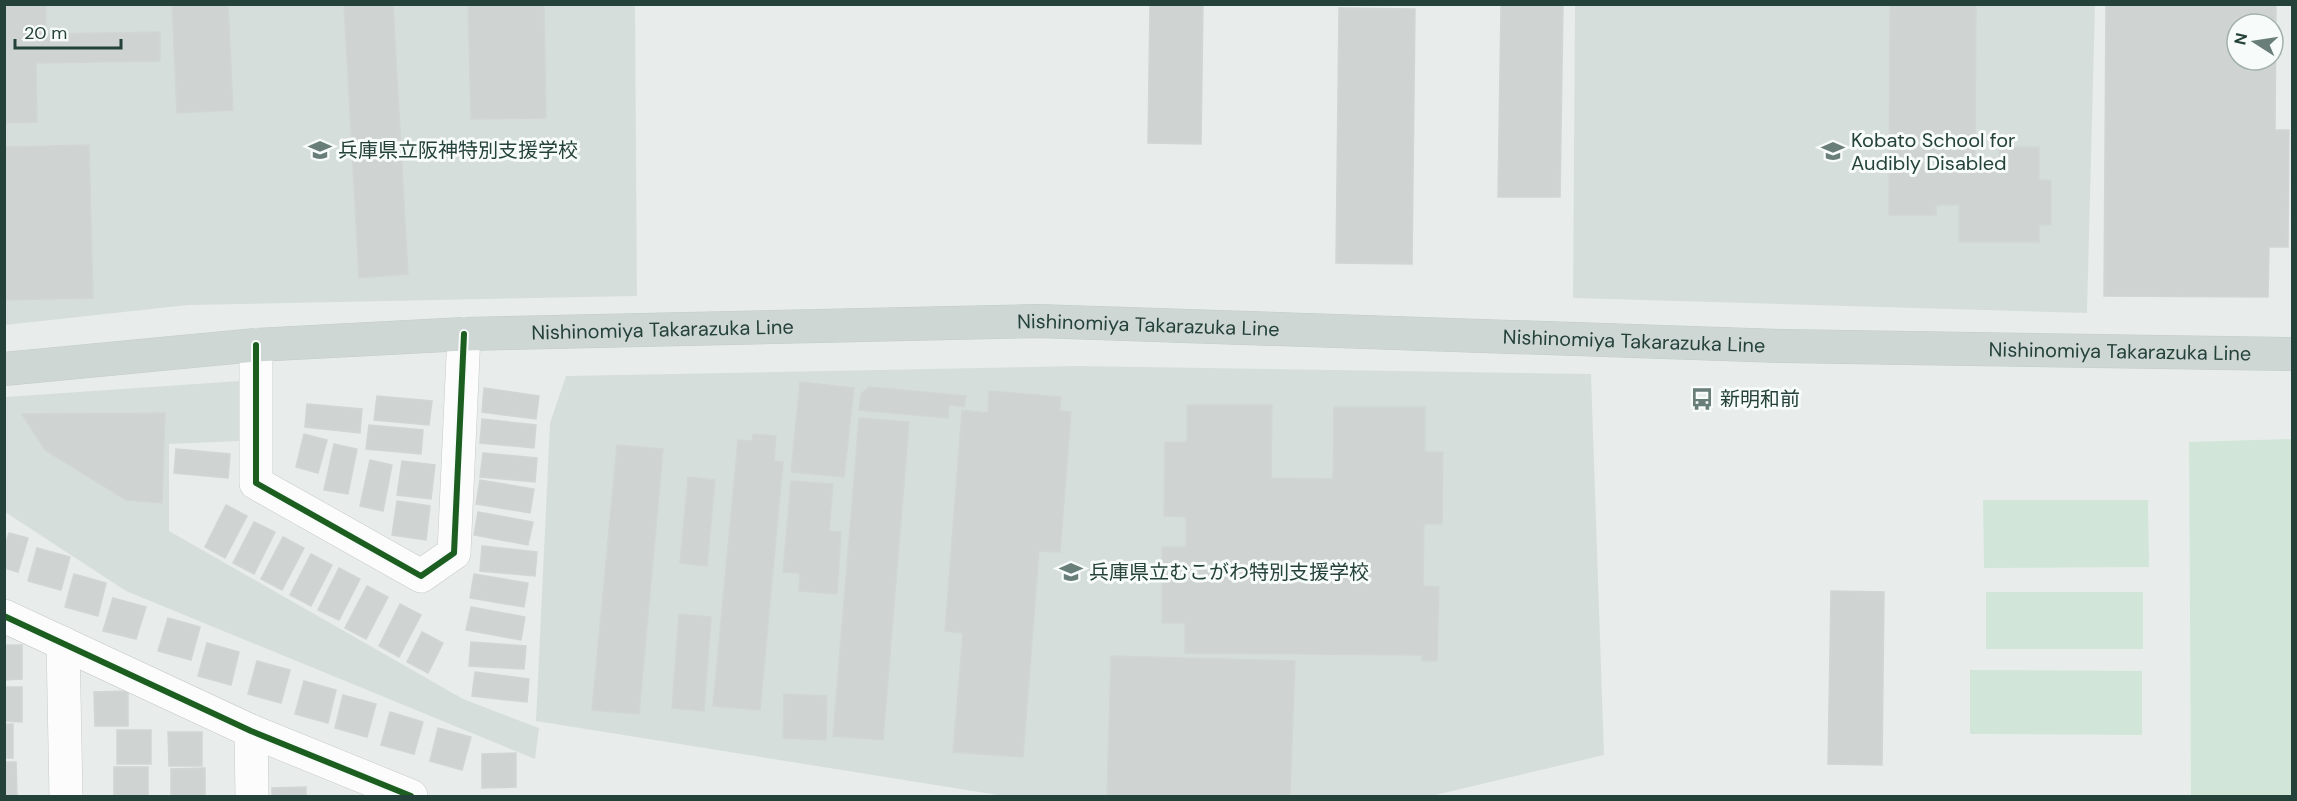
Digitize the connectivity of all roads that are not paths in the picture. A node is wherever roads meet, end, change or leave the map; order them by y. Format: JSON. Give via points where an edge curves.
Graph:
{"nodes":[{"id":1,"x":464,"y":334,"type":"junction"},
{"id":2,"x":256,"y":345,"type":"junction"},
{"id":3,"x":2292,"y":354,"type":"edge"},
{"id":4,"x":4,"y":369,"type":"edge"},
{"id":5,"x":4,"y":616,"type":"edge"},
{"id":6,"x":63,"y":643,"type":"junction"},
{"id":7,"x":251,"y":731,"type":"junction"},
{"id":8,"x":66,"y":796,"type":"edge"},
{"id":9,"x":252,"y":796,"type":"edge"},
{"id":10,"x":411,"y":796,"type":"edge"}],
"edges":[{"from":1,"to":2,"type":"main road","name":"Nishinomiya Takarazuka Line"},
{"from":1,"to":2,"type":"street","via":[[454,553],[421,576],[256,483]]},
{"from":1,"to":3,"type":"main road","name":"Nishinomiya Takarazuka Line","via":[[1037,321],[1772,346]]},
{"from":2,"to":4,"type":"main road","name":"Nishinomiya Takarazuka Line"},
{"from":5,"to":6,"type":"street"},
{"from":6,"to":7,"type":"street"},
{"from":6,"to":8,"type":"street"},
{"from":7,"to":9,"type":"street"},
{"from":7,"to":10,"type":"street"}]}
